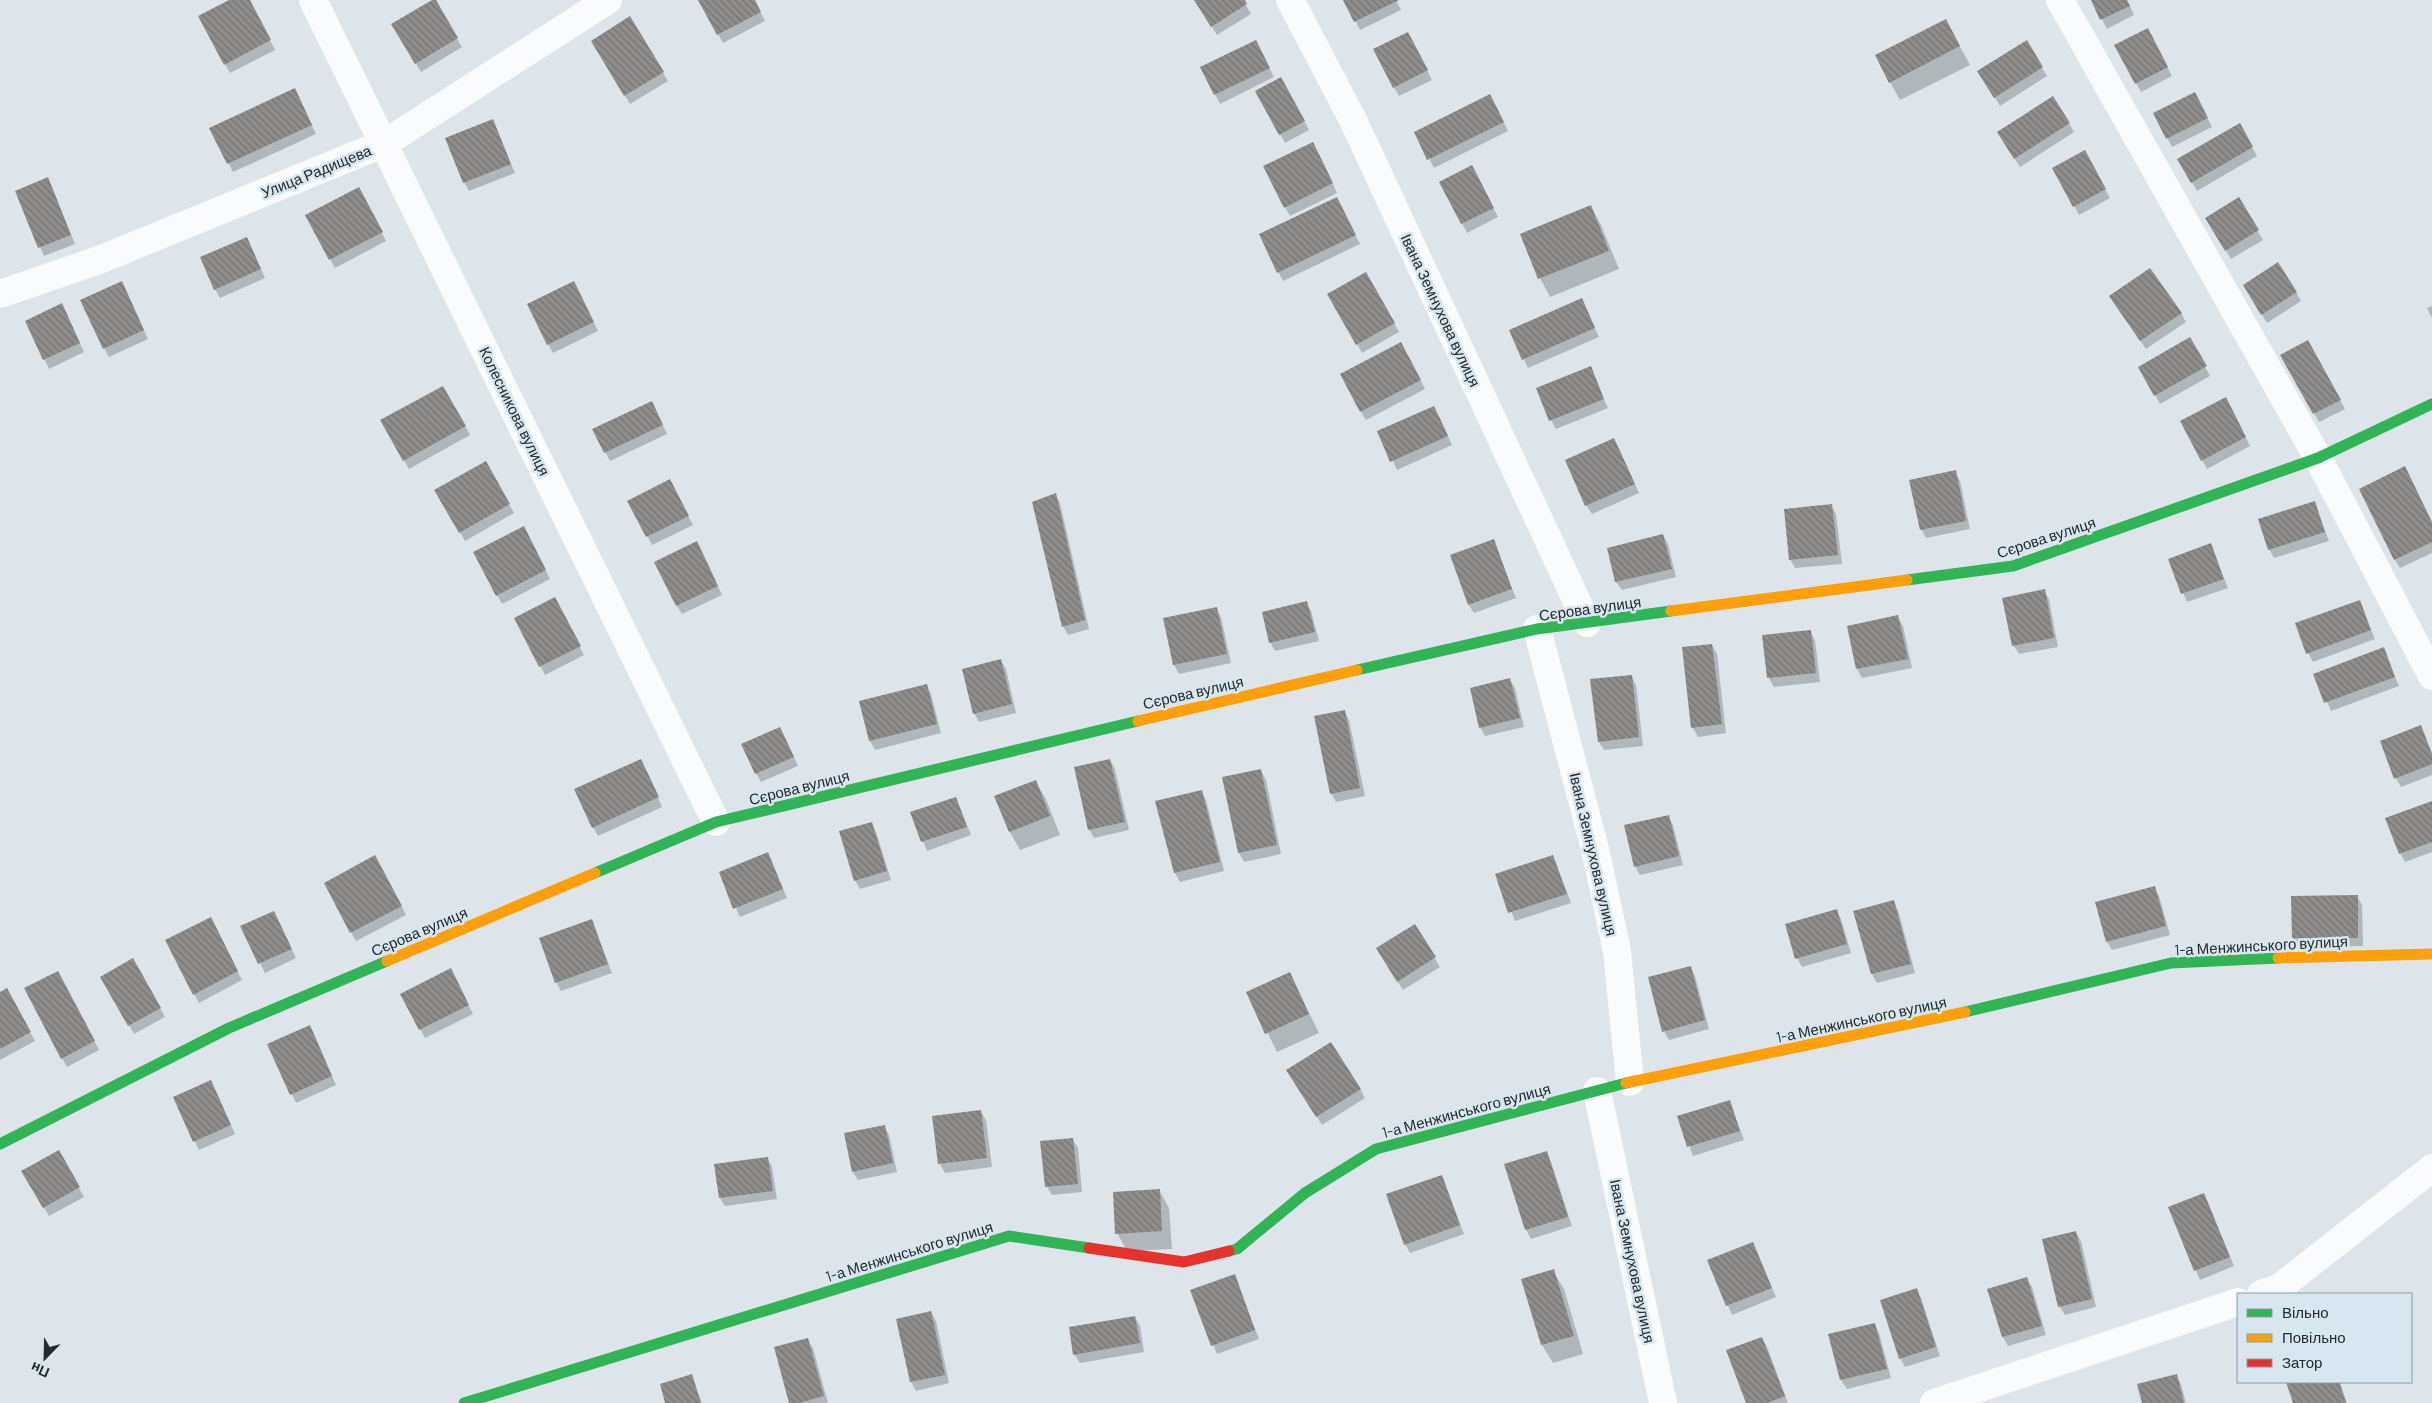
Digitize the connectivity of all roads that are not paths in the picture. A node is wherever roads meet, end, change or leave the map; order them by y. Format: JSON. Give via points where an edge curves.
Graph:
{"nodes":[{"id":1,"x":313,"y":0,"type":"edge"},
{"id":2,"x":608,"y":0,"type":"edge"},
{"id":3,"x":1290,"y":0,"type":"edge"},
{"id":4,"x":2060,"y":0,"type":"edge"},
{"id":5,"x":385,"y":143,"type":"junction"},
{"id":6,"x":0,"y":294,"type":"edge"},
{"id":7,"x":2432,"y":404,"type":"edge"},
{"id":8,"x":2318,"y":458,"type":"junction"},
{"id":9,"x":1587,"y":623,"type":"junction"},
{"id":10,"x":1537,"y":630,"type":"junction"},
{"id":11,"x":2432,"y":676,"type":"edge"},
{"id":12,"x":716,"y":822,"type":"junction"},
{"id":13,"x":2432,"y":954,"type":"edge"},
{"id":14,"x":1630,"y":1082,"type":"junction"},
{"id":15,"x":1597,"y":1091,"type":"junction"},
{"id":16,"x":0,"y":1144,"type":"edge"},
{"id":17,"x":2432,"y":1168,"type":"edge"},
{"id":18,"x":2264,"y":1293,"type":"edge"},
{"id":19,"x":2237,"y":1302,"type":"edge"},
{"id":20,"x":464,"y":1403,"type":"edge"},
{"id":21,"x":1663,"y":1403,"type":"edge"},
{"id":22,"x":1934,"y":1403,"type":"edge"}],
"edges":[{"from":1,"to":5,"type":"street","name":"Колесникова вулиця"},
{"from":2,"to":5,"type":"street","name":"Улица Радищева"},
{"from":3,"to":9,"type":"street","name":"Івана Земнухова вулиця","via":[[1353,120]]},
{"from":4,"to":8,"type":"street"},
{"from":5,"to":6,"type":"street","name":"Улица Радищева","via":[[99,260]]},
{"from":5,"to":12,"type":"street","name":"Колесникова вулиця"},
{"from":7,"to":8,"type":"street","name":"Сєрова вулиця"},
{"from":8,"to":9,"type":"street","name":"Сєрова вулиця","via":[[2012,566]]},
{"from":8,"to":11,"type":"street"},
{"from":9,"to":10,"type":"street","name":"Сєрова вулиця"},
{"from":10,"to":12,"type":"street","name":"Сєрова вулиця","via":[[1207,704]]},
{"from":10,"to":14,"type":"street","name":"Івана Земнухова вулиця","via":[[1595,849],[1615,941]]},
{"from":12,"to":16,"type":"street","name":"Сєрова вулиця","via":[[229,1028]]},
{"from":13,"to":14,"type":"street","name":"1-а Менжинського вулиця","via":[[2171,963],[2000,1005]]},
{"from":14,"to":15,"type":"street","name":"1-а Менжинського вулиця"},
{"from":15,"to":20,"type":"street","name":"1-а Менжинського вулиця","via":[[1376,1149],[1306,1193],[1238,1249],[1184,1262],[1009,1236]]},
{"from":15,"to":21,"type":"street","name":"Івана Земнухова вулиця"},
{"from":17,"to":18,"type":"street","via":[[2279,1288]]},
{"from":19,"to":22,"type":"street"}]}
